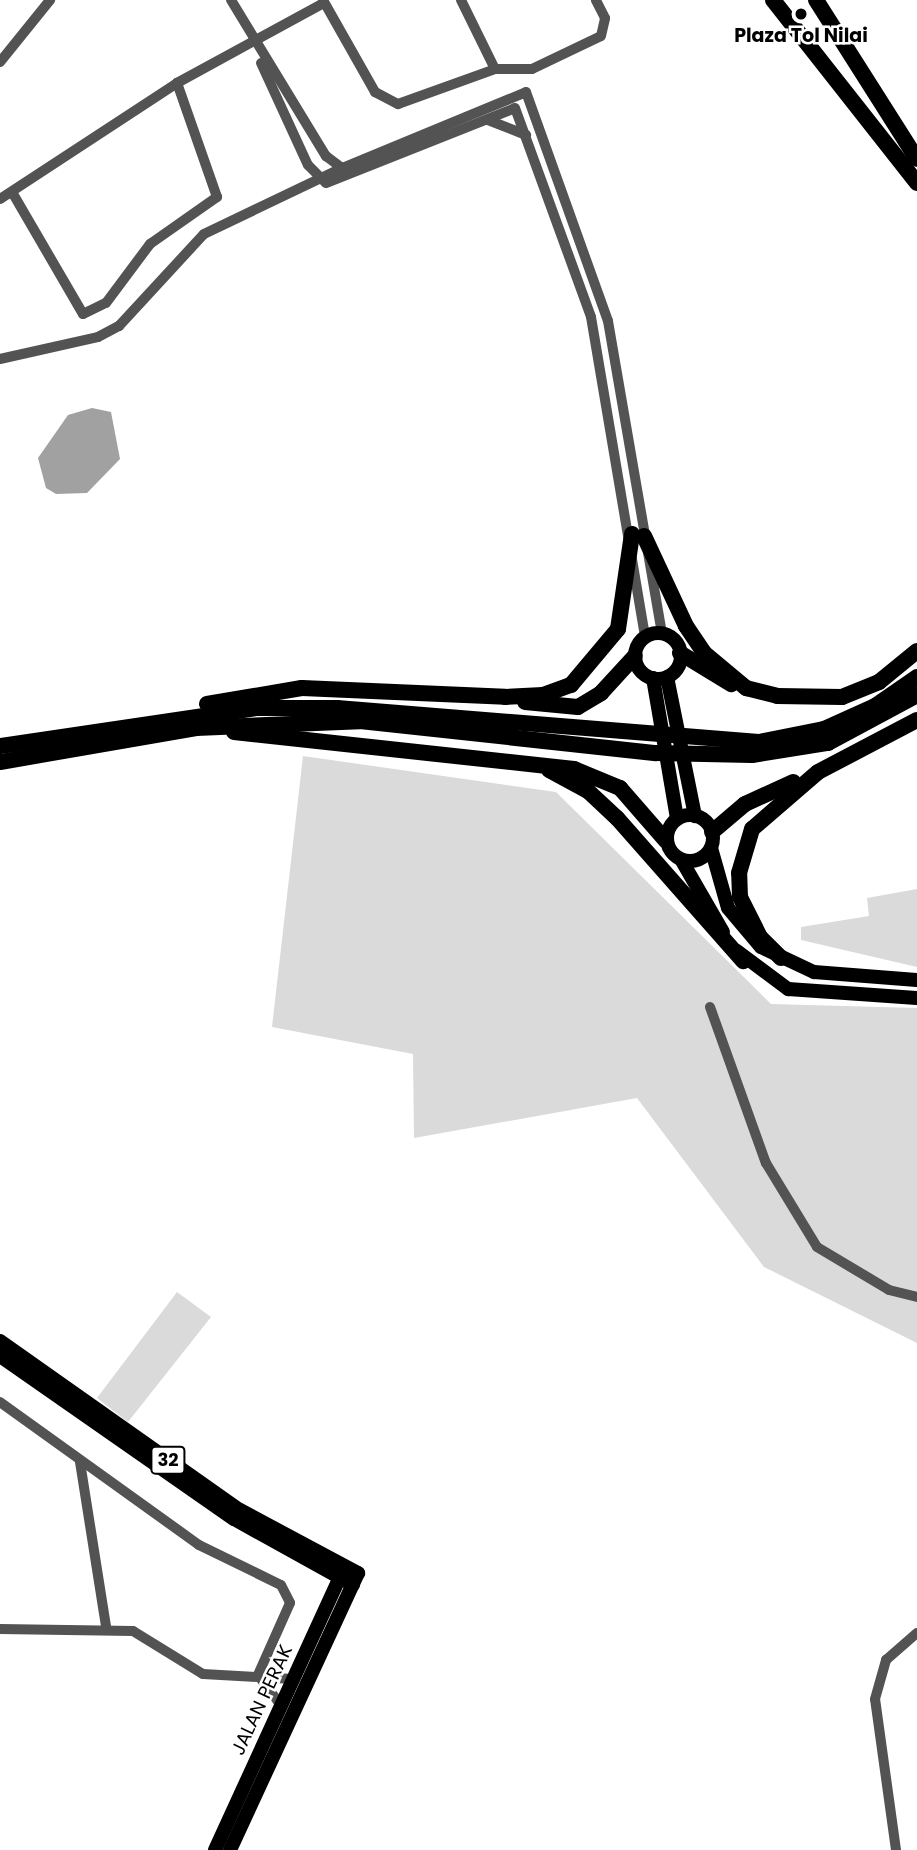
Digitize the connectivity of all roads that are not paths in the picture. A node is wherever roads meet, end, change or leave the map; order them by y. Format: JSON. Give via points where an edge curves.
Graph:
{"nodes":[{"id":1,"x":50,"y":0,"type":"edge"},
{"id":2,"x":231,"y":0,"type":"edge"},
{"id":3,"x":461,"y":0,"type":"edge"},
{"id":4,"x":596,"y":0,"type":"edge"},
{"id":5,"x":773,"y":0,"type":"edge"},
{"id":6,"x":816,"y":0,"type":"edge"},
{"id":7,"x":324,"y":1,"type":"edge"},
{"id":8,"x":255,"y":45,"type":"junction"},
{"id":9,"x":0,"y":62,"type":"edge"},
{"id":10,"x":495,"y":69,"type":"junction"},
{"id":11,"x":177,"y":83,"type":"junction"},
{"id":12,"x":513,"y":103,"type":"junction"},
{"id":13,"x":485,"y":120,"type":"junction"},
{"id":14,"x":526,"y":135,"type":"junction"},
{"id":15,"x":917,"y":159,"type":"edge"},
{"id":16,"x":308,"y":165,"type":"junction"},
{"id":17,"x":342,"y":167,"type":"junction"},
{"id":18,"x":320,"y":181,"type":"junction"},
{"id":19,"x":917,"y":183,"type":"edge"},
{"id":20,"x":295,"y":190,"type":"junction"},
{"id":21,"x":12,"y":192,"type":"junction"},
{"id":22,"x":0,"y":199,"type":"edge"},
{"id":23,"x":0,"y":359,"type":"edge"},
{"id":24,"x":638,"y":535,"type":"junction"},
{"id":25,"x":662,"y":634,"type":"junction"},
{"id":26,"x":645,"y":638,"type":"junction"},
{"id":27,"x":917,"y":651,"type":"edge"},
{"id":28,"x":680,"y":653,"type":"junction"},
{"id":29,"x":635,"y":656,"type":"junction"},
{"id":30,"x":917,"y":677,"type":"edge"},
{"id":31,"x":660,"y":678,"type":"junction"},
{"id":32,"x":746,"y":688,"type":"junction"},
{"id":33,"x":917,"y":695,"type":"edge"},
{"id":34,"x":505,"y":697,"type":"junction"},
{"id":35,"x":917,"y":720,"type":"edge"},
{"id":36,"x":102,"y":726,"type":"junction"},
{"id":37,"x":196,"y":728,"type":"junction"},
{"id":38,"x":0,"y":746,"type":"edge"},
{"id":39,"x":0,"y":762,"type":"edge"},
{"id":40,"x":538,"y":765,"type":"junction"},
{"id":41,"x":818,"y":772,"type":"junction"},
{"id":42,"x":678,"y":778,"type":"junction"},
{"id":43,"x":695,"y":816,"type":"junction"},
{"id":44,"x":677,"y":819,"type":"junction"},
{"id":45,"x":712,"y":840,"type":"junction"},
{"id":46,"x":666,"y":841,"type":"junction"},
{"id":47,"x":682,"y":861,"type":"junction"},
{"id":48,"x":781,"y":958,"type":"junction"},
{"id":49,"x":743,"y":961,"type":"junction"},
{"id":50,"x":917,"y":980,"type":"edge"},
{"id":51,"x":917,"y":998,"type":"edge"},
{"id":52,"x":710,"y":1007,"type":"dead end"},
{"id":53,"x":917,"y":1297,"type":"edge"},
{"id":54,"x":0,"y":1341,"type":"edge"},
{"id":55,"x":0,"y":1356,"type":"edge"},
{"id":56,"x":0,"y":1402,"type":"edge"},
{"id":57,"x":80,"y":1462,"type":"junction"},
{"id":58,"x":349,"y":1576,"type":"junction"},
{"id":59,"x":107,"y":1628,"type":"junction"},
{"id":60,"x":0,"y":1629,"type":"edge"},
{"id":61,"x":917,"y":1633,"type":"edge"},
{"id":62,"x":258,"y":1675,"type":"junction"},
{"id":63,"x":293,"y":1679,"type":"junction"},
{"id":64,"x":299,"y":1704,"type":"junction"},
{"id":65,"x":279,"y":1710,"type":"junction"},
{"id":66,"x":215,"y":1850,"type":"edge"},
{"id":67,"x":230,"y":1850,"type":"edge"},
{"id":68,"x":896,"y":1850,"type":"edge"}],
"edges":[{"from":1,"to":9,"type":"street"},
{"from":2,"to":8,"type":"street"},
{"from":3,"to":10,"type":"street"},
{"from":4,"to":10,"type":"street","via":[[605,18],[601,36],[532,69]]},
{"from":5,"to":19,"type":"highway"},
{"from":6,"to":15,"type":"highway"},
{"from":7,"to":8,"type":"street"},
{"from":7,"to":10,"type":"street","via":[[386,100],[408,103]]},
{"from":8,"to":11,"type":"street"},
{"from":8,"to":16,"type":"street"},
{"from":8,"to":17,"type":"street","via":[[326,156]]},
{"from":11,"to":21,"type":"street"},
{"from":11,"to":21,"type":"street","via":[[218,197],[150,244],[106,303],[83,314]]},
{"from":12,"to":13,"type":"street"},
{"from":12,"to":14,"type":"street"},
{"from":12,"to":17,"type":"street"},
{"from":12,"to":24,"type":"street","via":[[530,102],[597,278]]},
{"from":13,"to":14,"type":"street"},
{"from":13,"to":18,"type":"street","via":[[345,180]]},
{"from":14,"to":24,"type":"street","via":[[591,317]]},
{"from":16,"to":18,"type":"street"},
{"from":16,"to":20,"type":"street"},
{"from":17,"to":18,"type":"street"},
{"from":18,"to":20,"type":"street"},
{"from":20,"to":23,"type":"street","via":[[204,234],[119,326],[98,337]]},
{"from":21,"to":22,"type":"street"},
{"from":24,"to":25,"type":"street"},
{"from":24,"to":26,"type":"street"},
{"from":24,"to":32,"type":"highway","via":[[704,653]]},
{"from":24,"to":34,"type":"highway","via":[[623,612],[606,650],[571,685],[543,695]]},
{"from":25,"to":26,"type":"main road"},
{"from":25,"to":28,"type":"main road"},
{"from":26,"to":29,"type":"main road"},
{"from":27,"to":32,"type":"highway","via":[[878,682],[842,697],[799,698]]},
{"from":28,"to":31,"type":"main road"},
{"from":28,"to":32,"type":"highway","via":[[721,682]]},
{"from":29,"to":31,"type":"main road","via":[[640,670]]},
{"from":29,"to":34,"type":"highway","via":[[601,694],[578,707],[553,709]]},
{"from":30,"to":36,"type":"highway","via":[[875,706],[824,729],[759,742],[337,708],[256,708]]},
{"from":31,"to":42,"type":"main road"},
{"from":33,"to":37,"type":"highway","via":[[828,743],[726,756],[360,721]]},
{"from":34,"to":36,"type":"highway","via":[[302,688]]},
{"from":35,"to":41,"type":"highway"},
{"from":36,"to":38,"type":"highway"},
{"from":37,"to":39,"type":"highway"},
{"from":37,"to":40,"type":"highway"},
{"from":40,"to":46,"type":"highway","via":[[574,769],[620,788]]},
{"from":40,"to":49,"type":"highway","via":[[588,791],[617,818]]},
{"from":41,"to":45,"type":"highway","via":[[744,804]]},
{"from":41,"to":48,"type":"highway","via":[[766,811],[752,829],[739,873],[748,916]]},
{"from":42,"to":43,"type":"main road"},
{"from":42,"to":44,"type":"main road"},
{"from":43,"to":44,"type":"main road"},
{"from":43,"to":45,"type":"main road"},
{"from":44,"to":46,"type":"main road"},
{"from":45,"to":47,"type":"main road","via":[[702,858]]},
{"from":45,"to":48,"type":"main road","via":[[717,884],[741,931]]},
{"from":46,"to":47,"type":"main road"},
{"from":47,"to":49,"type":"main road"},
{"from":48,"to":50,"type":"main road","via":[[814,972]]},
{"from":49,"to":51,"type":"main road","via":[[788,989]]},
{"from":52,"to":53,"type":"street","via":[[766,1163],[817,1247],[889,1290]]},
{"from":54,"to":58,"type":"main road","number":"32","via":[[240,1510]]},
{"from":55,"to":58,"type":"main road","number":"32","via":[[234,1519]]},
{"from":56,"to":57,"type":"street"},
{"from":57,"to":59,"type":"street"},
{"from":57,"to":62,"type":"street","via":[[199,1545],[288,1593],[290,1603]]},
{"from":58,"to":63,"type":"main road","name":"JALAN PERAK"},
{"from":58,"to":64,"type":"main road","name":"JALAN PERAK"},
{"from":59,"to":60,"type":"street"},
{"from":59,"to":62,"type":"street","via":[[133,1631],[203,1674]]},
{"from":61,"to":68,"type":"street","via":[[886,1660],[875,1699]]},
{"from":62,"to":63,"type":"street"},
{"from":62,"to":65,"type":"street"},
{"from":63,"to":65,"type":"main road","name":"JALAN PERAK"},
{"from":64,"to":65,"type":"main road"},
{"from":64,"to":67,"type":"main road","name":"JALAN PERAK"},
{"from":65,"to":66,"type":"main road","name":"JALAN PERAK"}]}
